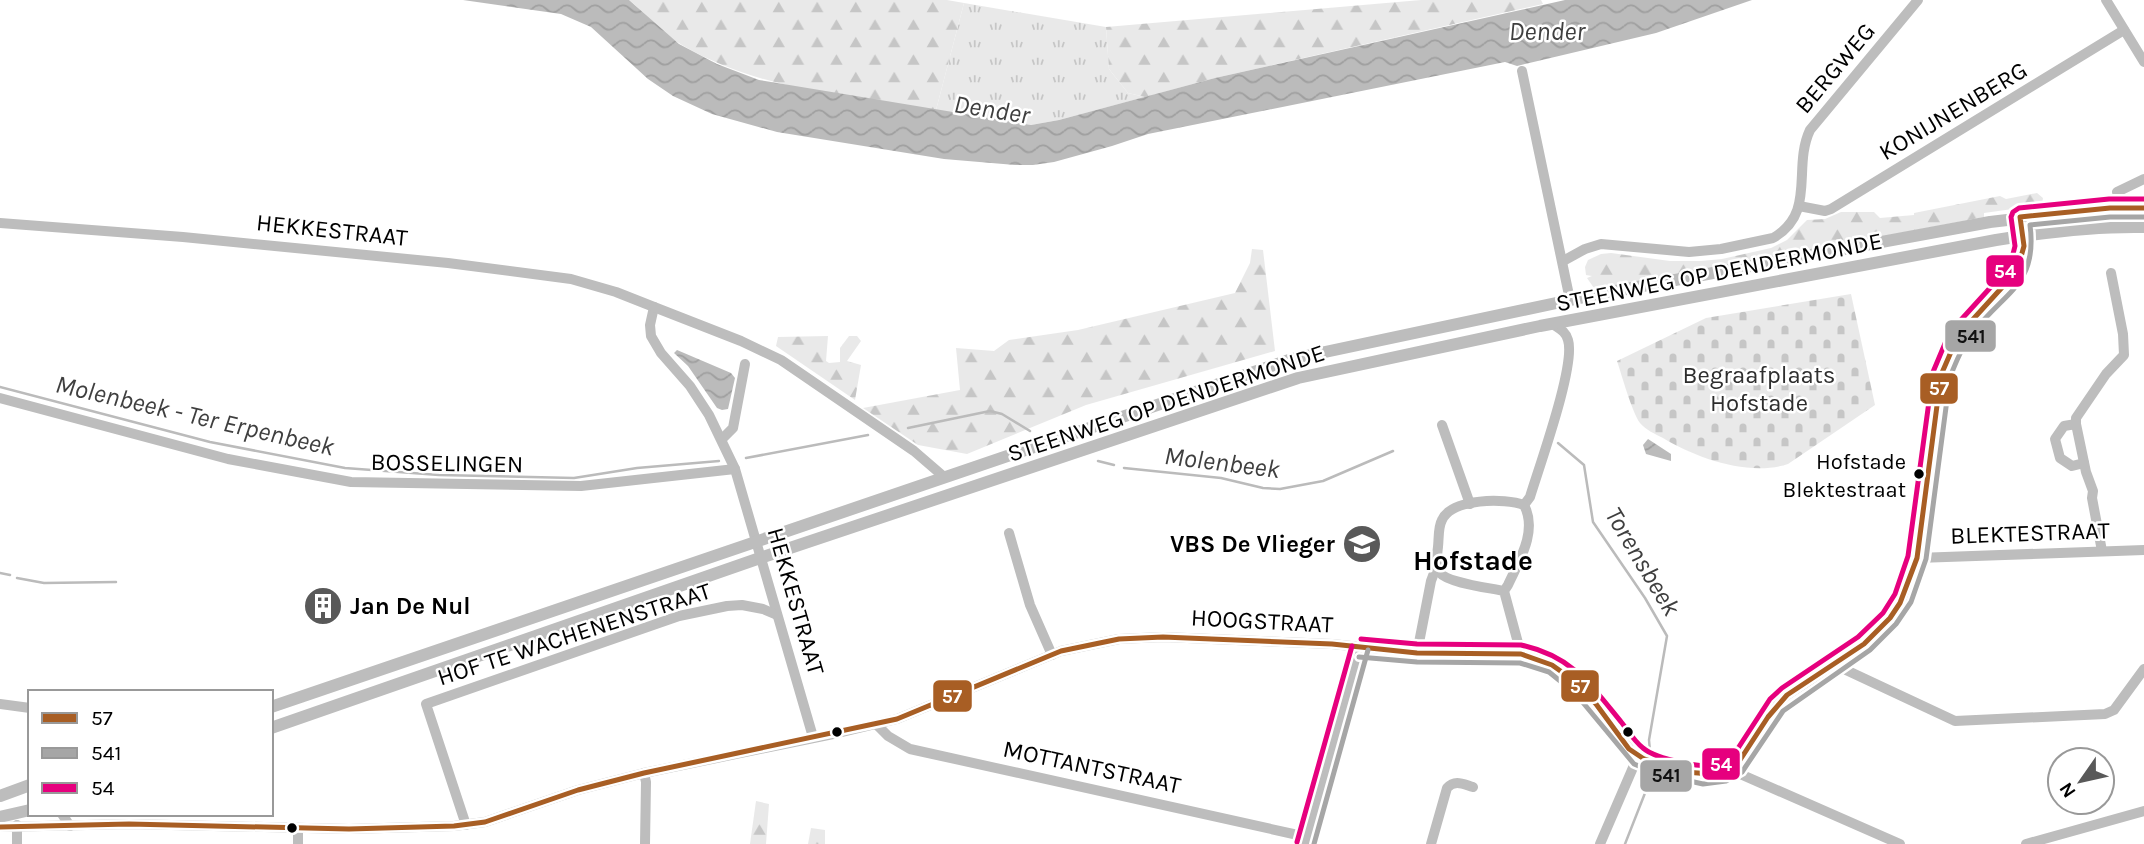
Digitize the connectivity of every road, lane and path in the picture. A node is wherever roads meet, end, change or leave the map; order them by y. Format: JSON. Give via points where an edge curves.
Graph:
{"nodes":[{"id":1,"x":1919,"y":0,"type":"edge"},
{"id":2,"x":2106,"y":0,"type":"edge"},
{"id":3,"x":2124,"y":30,"type":"junction"},
{"id":4,"x":2144,"y":62,"type":"edge"},
{"id":5,"x":1522,"y":71,"type":"dead end"},
{"id":6,"x":2144,"y":179,"type":"edge"},
{"id":7,"x":2117,"y":192,"type":"dead end"},
{"id":8,"x":1800,"y":206,"type":"junction"},
{"id":9,"x":2144,"y":208,"type":"edge"},
{"id":10,"x":2020,"y":217,"type":"junction"},
{"id":11,"x":0,"y":223,"type":"edge"},
{"id":12,"x":2144,"y":227,"type":"edge"},
{"id":13,"x":2023,"y":236,"type":"junction"},
{"id":14,"x":1563,"y":261,"type":"junction"},
{"id":15,"x":2111,"y":273,"type":"dead end"},
{"id":16,"x":1570,"y":300,"type":"junction"},
{"id":17,"x":654,"y":307,"type":"junction"},
{"id":18,"x":1598,"y":316,"type":"junction"},
{"id":19,"x":1553,"y":325,"type":"junction"},
{"id":20,"x":1540,"y":326,"type":"junction"},
{"id":21,"x":745,"y":364,"type":"dead end"},
{"id":22,"x":0,"y":398,"type":"edge"},
{"id":23,"x":2076,"y":424,"type":"junction"},
{"id":24,"x":1442,"y":425,"type":"dead end"},
{"id":25,"x":722,"y":439,"type":"junction"},
{"id":26,"x":2084,"y":463,"type":"junction"},
{"id":27,"x":735,"y":469,"type":"junction"},
{"id":28,"x":943,"y":476,"type":"junction"},
{"id":29,"x":1527,"y":501,"type":"junction"},
{"id":30,"x":1470,"y":504,"type":"junction"},
{"id":31,"x":1009,"y":533,"type":"dead end"},
{"id":32,"x":758,"y":540,"type":"junction"},
{"id":33,"x":2144,"y":550,"type":"edge"},
{"id":34,"x":2102,"y":551,"type":"junction"},
{"id":35,"x":760,"y":558,"type":"junction"},
{"id":36,"x":1917,"y":558,"type":"junction"},
{"id":37,"x":1437,"y":565,"type":"junction"},
{"id":38,"x":1504,"y":590,"type":"junction"},
{"id":39,"x":777,"y":615,"type":"junction"},
{"id":40,"x":1360,"y":648,"type":"junction"},
{"id":41,"x":1417,"y":653,"type":"junction"},
{"id":42,"x":1521,"y":654,"type":"junction"},
{"id":43,"x":1052,"y":655,"type":"junction"},
{"id":44,"x":1839,"y":661,"type":"junction"},
{"id":45,"x":2144,"y":669,"type":"edge"},
{"id":46,"x":0,"y":704,"type":"edge"},
{"id":47,"x":273,"y":706,"type":"edge"},
{"id":48,"x":28,"y":708,"type":"edge"},
{"id":49,"x":876,"y":724,"type":"junction"},
{"id":50,"x":273,"y":727,"type":"edge"},
{"id":51,"x":813,"y":737,"type":"junction"},
{"id":52,"x":1638,"y":756,"type":"junction"},
{"id":53,"x":1731,"y":770,"type":"junction"},
{"id":54,"x":644,"y":773,"type":"junction"},
{"id":55,"x":28,"y":786,"type":"edge"},
{"id":56,"x":1473,"y":787,"type":"dead end"},
{"id":57,"x":28,"y":791,"type":"edge"},
{"id":58,"x":5,"y":795,"type":"edge"},
{"id":59,"x":28,"y":810,"type":"edge"},
{"id":60,"x":2144,"y":811,"type":"edge"},
{"id":61,"x":63,"y":816,"type":"edge"},
{"id":62,"x":0,"y":817,"type":"edge"},
{"id":63,"x":17,"y":825,"type":"junction"},
{"id":64,"x":467,"y":825,"type":"junction"},
{"id":65,"x":70,"y":826,"type":"junction"},
{"id":66,"x":0,"y":827,"type":"edge"},
{"id":67,"x":298,"y":829,"type":"junction"},
{"id":68,"x":1306,"y":840,"type":"edge"},
{"id":69,"x":1894,"y":843,"type":"edge"},
{"id":70,"x":17,"y":844,"type":"edge"},
{"id":71,"x":299,"y":844,"type":"edge"},
{"id":72,"x":645,"y":844,"type":"edge"},
{"id":73,"x":1431,"y":844,"type":"edge"},
{"id":74,"x":1600,"y":844,"type":"edge"},
{"id":75,"x":2026,"y":844,"type":"edge"}],
"edges":[{"from":1,"to":8,"type":"street","name":"BERGWEG","via":[[1810,130],[1803,149]]},
{"from":2,"to":3,"type":"street"},
{"from":3,"to":4,"type":"street"},
{"from":3,"to":8,"type":"street","name":"KONIJNENBERG","via":[[1831,209]]},
{"from":5,"to":14,"type":"street"},
{"from":6,"to":7,"type":"street"},
{"from":8,"to":14,"type":"street","via":[[1789,227],[1773,238],[1689,252],[1601,244]]},
{"from":9,"to":10,"type":"main road","name":"STEENWEG OP DENDERMONDE"},
{"from":10,"to":13,"type":"street"},
{"from":10,"to":16,"type":"main road","name":"STEENWEG OP DENDERMONDE"},
{"from":11,"to":17,"type":"street","name":"HEKKESTRAAT","via":[[183,237],[571,279]]},
{"from":12,"to":13,"type":"main road","name":"STEENWEG OP DENDERMONDE"},
{"from":13,"to":18,"type":"main road","name":"STEENWEG OP DENDERMONDE"},
{"from":13,"to":36,"type":"street","via":[[2017,271],[1966,327],[1945,365]]},
{"from":14,"to":16,"type":"street"},
{"from":15,"to":23,"type":"street","via":[[2124,355],[2105,373]]},
{"from":16,"to":18,"type":"main road","via":[[1576,314]]},
{"from":16,"to":20,"type":"main road","via":[[1564,310]]},
{"from":16,"to":28,"type":"main road","name":"STEENWEG OP DENDERMONDE","via":[[1292,359]]},
{"from":17,"to":25,"type":"street","name":"HEKKESTRAAT","via":[[650,325],[655,345],[690,386]]},
{"from":17,"to":28,"type":"street","name":"HEKKESTRAAT","via":[[781,360]]},
{"from":18,"to":19,"type":"main road","name":"STEENWEG OP DENDERMONDE"},
{"from":19,"to":20,"type":"main road","name":"STEENWEG OP DENDERMONDE"},
{"from":19,"to":29,"type":"street","via":[[1564,331],[1569,341],[1570,365]]},
{"from":20,"to":35,"type":"main road","name":"STEENWEG OP DENDERMONDE","via":[[1298,378]]},
{"from":21,"to":25,"type":"street","via":[[733,428]]},
{"from":22,"to":27,"type":"street","name":"BOSSELINGEN","via":[[228,459],[351,482],[581,486]]},
{"from":23,"to":26,"type":"street"},
{"from":23,"to":26,"type":"street","via":[[2064,426],[2055,439],[2060,458],[2072,466]]},
{"from":24,"to":30,"type":"street"},
{"from":25,"to":27,"type":"street","name":"HEKKESTRAAT"},
{"from":26,"to":34,"type":"street"},
{"from":27,"to":32,"type":"street","name":"HEKKESTRAAT"},
{"from":28,"to":32,"type":"main road","name":"STEENWEG OP DENDERMONDE"},
{"from":29,"to":30,"type":"street"},
{"from":29,"to":38,"type":"street","via":[[1528,537]]},
{"from":30,"to":37,"type":"street","via":[[1454,509],[1440,522]]},
{"from":31,"to":43,"type":"street"},
{"from":32,"to":35,"type":"street","name":"HEKKESTRAAT"},
{"from":32,"to":47,"type":"main road","name":"STEENWEG OP DENDERMONDE"},
{"from":33,"to":34,"type":"street","name":"BLEKTESTRAAT"},
{"from":34,"to":36,"type":"street","name":"BLEKTESTRAAT"},
{"from":35,"to":39,"type":"street","name":"HEKKESTRAAT"},
{"from":35,"to":50,"type":"main road","name":"STEENWEG OP DENDERMONDE"},
{"from":36,"to":44,"type":"street","via":[[1908,586],[1888,620]]},
{"from":37,"to":38,"type":"street","via":[[1450,579]]},
{"from":37,"to":41,"type":"street"},
{"from":38,"to":42,"type":"street"},
{"from":39,"to":51,"type":"street","name":"HEKKESTRAAT"},
{"from":39,"to":64,"type":"street","name":"HOF TE WACHENENSTRAAT","via":[[727,606],[679,616],[426,704]]},
{"from":40,"to":41,"type":"street","name":"HOOGSTRAAT"},
{"from":40,"to":43,"type":"street","name":"HOOGSTRAAT","via":[[1163,637],[1093,643]]},
{"from":40,"to":68,"type":"street"},
{"from":41,"to":42,"type":"street","name":"HOOGSTRAAT"},
{"from":42,"to":52,"type":"street","name":"HOOGSTRAAT","via":[[1567,673]]},
{"from":43,"to":49,"type":"street","name":"HOOGSTRAAT"},
{"from":44,"to":45,"type":"street","via":[[1846,670],[1955,721],[2105,714],[2114,710]]},
{"from":44,"to":53,"type":"street","via":[[1776,705]]},
{"from":46,"to":48,"type":"street"},
{"from":49,"to":51,"type":"street","name":"HOOGSTRAAT"},
{"from":49,"to":68,"type":"street","name":"MOTTANTSTRAAT","via":[[910,749]]},
{"from":51,"to":54,"type":"street"},
{"from":52,"to":53,"type":"street","via":[[1704,775]]},
{"from":52,"to":74,"type":"street"},
{"from":53,"to":69,"type":"street"},
{"from":54,"to":64,"type":"street"},
{"from":54,"to":72,"type":"street"},
{"from":55,"to":58,"type":"main road"},
{"from":56,"to":73,"type":"street","via":[[1456,782],[1447,788]]},
{"from":57,"to":58,"type":"street"},
{"from":59,"to":62,"type":"main road"},
{"from":60,"to":75,"type":"street"},
{"from":61,"to":65,"type":"street"},
{"from":63,"to":65,"type":"street"},
{"from":63,"to":66,"type":"street"},
{"from":63,"to":70,"type":"street"},
{"from":64,"to":67,"type":"street"},
{"from":65,"to":67,"type":"street"},
{"from":67,"to":71,"type":"street"}]}
